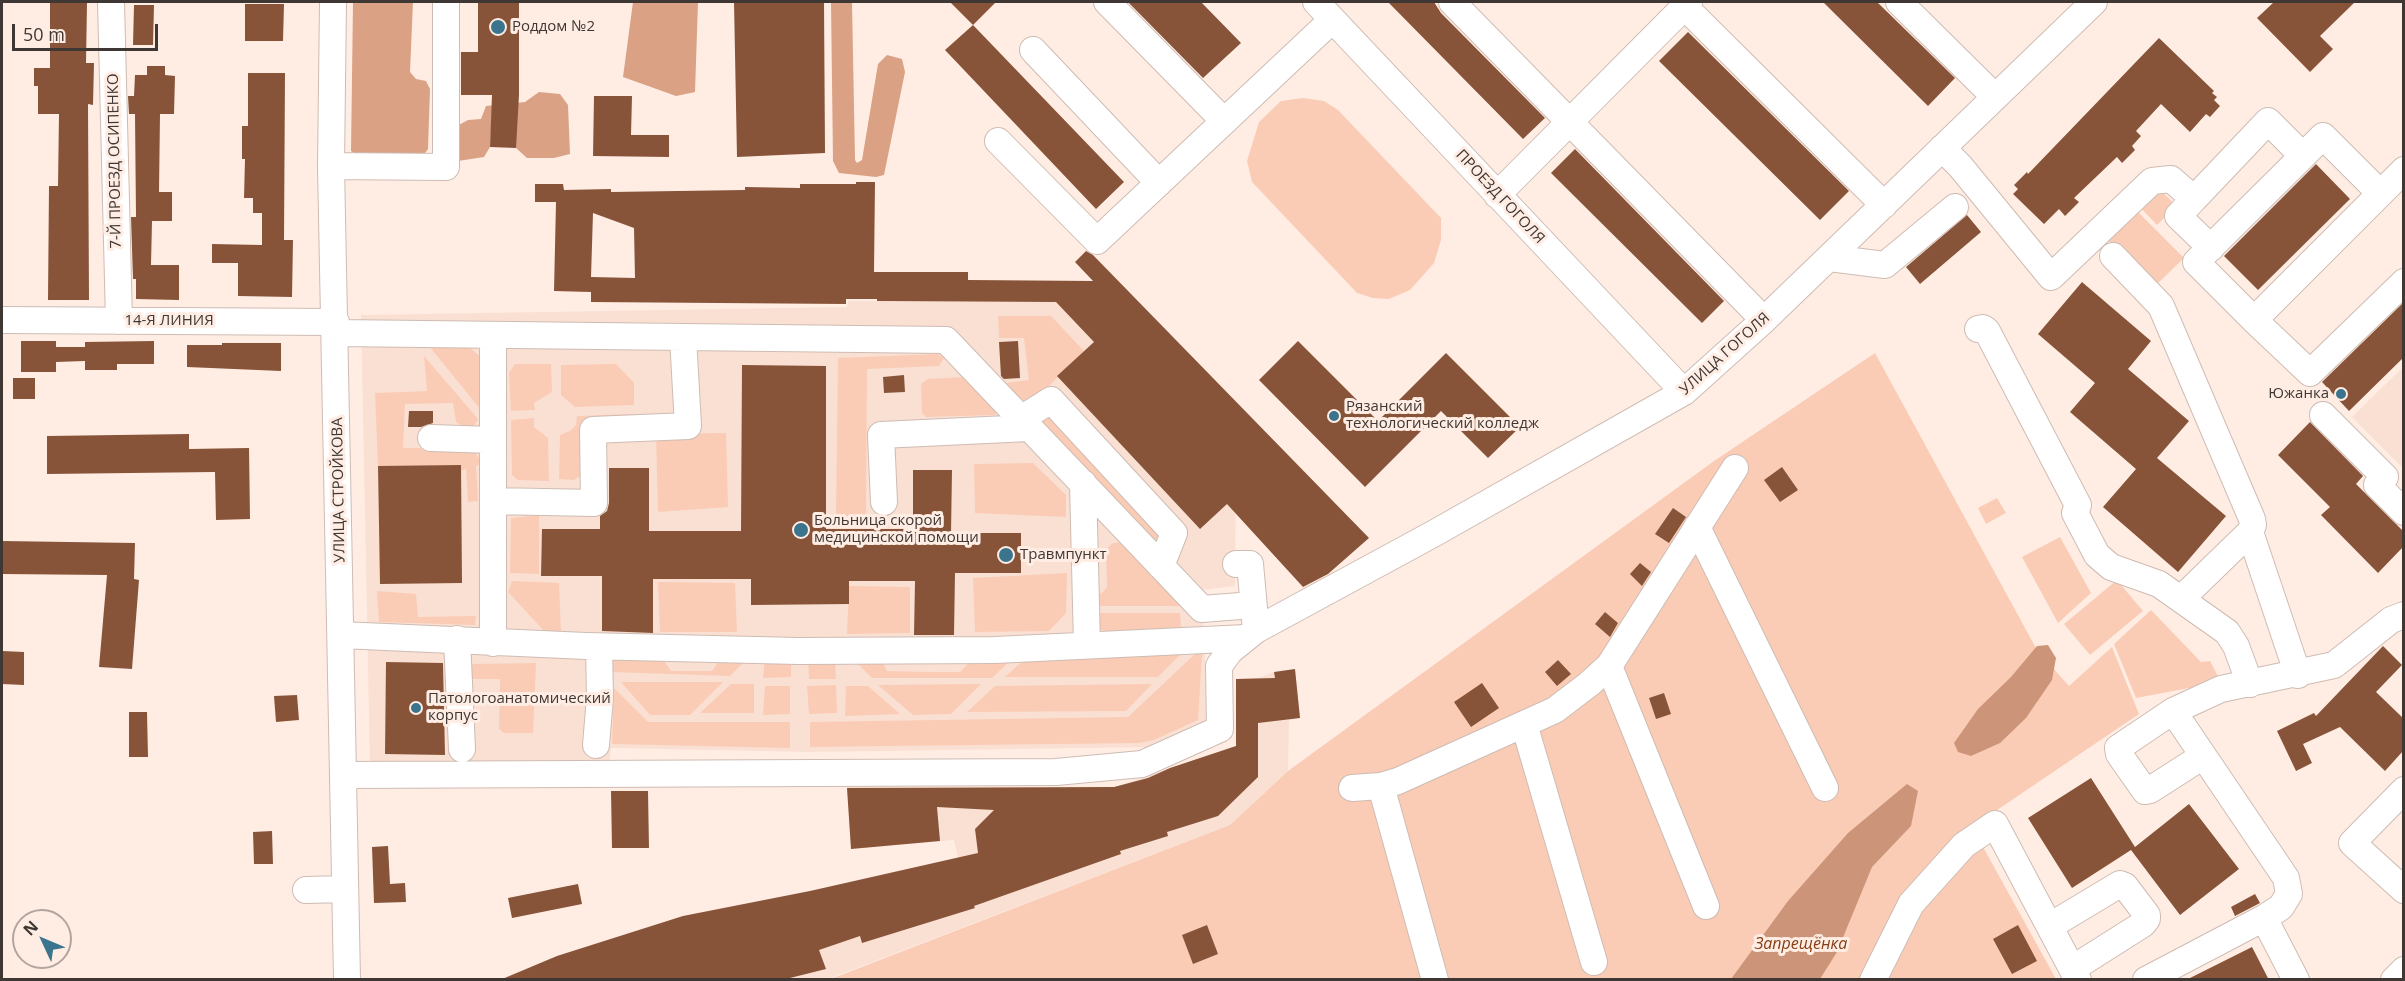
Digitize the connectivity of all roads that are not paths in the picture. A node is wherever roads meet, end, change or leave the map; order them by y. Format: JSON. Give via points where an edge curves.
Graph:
{"nodes":[{"id":1,"x":111,"y":2,"type":"edge"},
{"id":2,"x":333,"y":2,"type":"edge"},
{"id":3,"x":446,"y":2,"type":"edge"},
{"id":4,"x":1107,"y":2,"type":"edge"},
{"id":5,"x":1452,"y":2,"type":"edge"},
{"id":6,"x":1899,"y":2,"type":"edge"},
{"id":7,"x":2094,"y":2,"type":"edge"},
{"id":8,"x":1687,"y":4,"type":"edge"},
{"id":9,"x":1325,"y":8,"type":"edge"},
{"id":10,"x":1033,"y":50,"type":"dead end"},
{"id":11,"x":1995,"y":97,"type":"junction"},
{"id":12,"x":1224,"y":121,"type":"junction"},
{"id":13,"x":1570,"y":122,"type":"junction"},
{"id":14,"x":998,"y":141,"type":"dead end"},
{"id":15,"x":1942,"y":148,"type":"junction"},
{"id":16,"x":2303,"y":156,"type":"junction"},
{"id":17,"x":331,"y":166,"type":"junction"},
{"id":18,"x":2403,"y":170,"type":"edge"},
{"id":19,"x":1159,"y":183,"type":"junction"},
{"id":20,"x":2380,"y":193,"type":"junction"},
{"id":21,"x":1497,"y":195,"type":"junction"},
{"id":22,"x":2194,"y":200,"type":"junction"},
{"id":23,"x":1884,"y":205,"type":"junction"},
{"id":24,"x":1955,"y":207,"type":"dead end"},
{"id":25,"x":2211,"y":248,"type":"junction"},
{"id":26,"x":2113,"y":256,"type":"dead end"},
{"id":27,"x":1829,"y":258,"type":"junction"},
{"id":28,"x":2403,"y":282,"type":"edge"},
{"id":29,"x":2,"y":320,"type":"edge"},
{"id":30,"x":1764,"y":320,"type":"junction"},
{"id":31,"x":2254,"y":320,"type":"junction"},
{"id":32,"x":119,"y":321,"type":"junction"},
{"id":33,"x":336,"y":327,"type":"junction"},
{"id":34,"x":1978,"y":329,"type":"dead end"},
{"id":35,"x":493,"y":335,"type":"junction"},
{"id":36,"x":683,"y":337,"type":"junction"},
{"id":37,"x":1684,"y":392,"type":"junction"},
{"id":38,"x":2323,"y":415,"type":"dead end"},
{"id":39,"x":1025,"y":423,"type":"junction"},
{"id":40,"x":431,"y":438,"type":"dead end"},
{"id":41,"x":493,"y":440,"type":"junction"},
{"id":42,"x":1735,"y":468,"type":"dead end"},
{"id":43,"x":1083,"y":483,"type":"junction"},
{"id":44,"x":493,"y":501,"type":"junction"},
{"id":45,"x":884,"y":502,"type":"dead end"},
{"id":46,"x":2403,"y":512,"type":"edge"},
{"id":47,"x":1697,"y":527,"type":"junction"},
{"id":48,"x":2250,"y":532,"type":"junction"},
{"id":49,"x":1236,"y":564,"type":"dead end"},
{"id":50,"x":1161,"y":566,"type":"junction"},
{"id":51,"x":2181,"y":599,"type":"junction"},
{"id":52,"x":1254,"y":605,"type":"junction"},
{"id":53,"x":2403,"y":615,"type":"edge"},
{"id":54,"x":1251,"y":634,"type":"junction"},
{"id":55,"x":341,"y":635,"type":"junction"},
{"id":56,"x":457,"y":639,"type":"junction"},
{"id":57,"x":493,"y":643,"type":"junction"},
{"id":58,"x":1087,"y":645,"type":"junction"},
{"id":59,"x":599,"y":647,"type":"junction"},
{"id":60,"x":1609,"y":666,"type":"junction"},
{"id":61,"x":2298,"y":675,"type":"junction"},
{"id":62,"x":2250,"y":684,"type":"junction"},
{"id":63,"x":2173,"y":711,"type":"junction"},
{"id":64,"x":1524,"y":724,"type":"junction"},
{"id":65,"x":596,"y":746,"type":"dead end"},
{"id":66,"x":462,"y":749,"type":"dead end"},
{"id":67,"x":2203,"y":756,"type":"junction"},
{"id":68,"x":344,"y":775,"type":"junction"},
{"id":69,"x":1381,"y":786,"type":"junction"},
{"id":70,"x":1352,"y":788,"type":"dead end"},
{"id":71,"x":1825,"y":788,"type":"dead end"},
{"id":72,"x":2403,"y":790,"type":"edge"},
{"id":73,"x":345,"y":889,"type":"junction"},
{"id":74,"x":306,"y":890,"type":"dead end"},
{"id":75,"x":2403,"y":890,"type":"edge"},
{"id":76,"x":1706,"y":906,"type":"dead end"},
{"id":77,"x":2264,"y":918,"type":"junction"},
{"id":78,"x":2050,"y":926,"type":"junction"},
{"id":79,"x":1594,"y":962,"type":"dead end"},
{"id":80,"x":2403,"y":970,"type":"edge"},
{"id":81,"x":2075,"y":974,"type":"edge"},
{"id":82,"x":347,"y":980,"type":"edge"},
{"id":83,"x":1434,"y":980,"type":"edge"},
{"id":84,"x":1873,"y":980,"type":"edge"},
{"id":85,"x":2146,"y":980,"type":"edge"},
{"id":86,"x":2296,"y":980,"type":"edge"},
{"id":87,"x":2394,"y":980,"type":"edge"}],
"edges":[{"from":1,"to":32,"type":"street","name":"7-Й ПРОЕЗД ОСИПЕНКО"},
{"from":2,"to":17,"type":"street","name":"УЛИЦА СТРОЙКОВА"},
{"from":3,"to":17,"type":"street","via":[[446,167]]},
{"from":4,"to":12,"type":"street"},
{"from":5,"to":13,"type":"street"},
{"from":6,"to":11,"type":"street"},
{"from":7,"to":11,"type":"street","name":"УЛИЦА ГОГОЛЯ"},
{"from":8,"to":13,"type":"street"},
{"from":8,"to":23,"type":"street"},
{"from":9,"to":12,"type":"street"},
{"from":9,"to":21,"type":"street","name":"ПРОЕЗД ГОГОЛЯ"},
{"from":10,"to":19,"type":"street"},
{"from":11,"to":15,"type":"street","name":"УЛИЦА ГОГОЛЯ"},
{"from":12,"to":19,"type":"street"},
{"from":13,"to":21,"type":"street"},
{"from":13,"to":30,"type":"street"},
{"from":14,"to":19,"type":"street","via":[[1097,241]]},
{"from":15,"to":22,"type":"street","via":[[2051,277],[2152,181],[2171,179]]},
{"from":15,"to":23,"type":"street","name":"УЛИЦА ГОГОЛЯ"},
{"from":16,"to":20,"type":"street","via":[[2323,136]]},
{"from":16,"to":22,"type":"street","via":[[2268,121]]},
{"from":16,"to":25,"type":"street"},
{"from":17,"to":33,"type":"street","name":"УЛИЦА СТРОЙКОВА"},
{"from":18,"to":20,"type":"street"},
{"from":20,"to":31,"type":"street"},
{"from":21,"to":37,"type":"street","name":"ПРОЕЗД ГОГОЛЯ"},
{"from":22,"to":25,"type":"street","via":[[2178,216]]},
{"from":23,"to":27,"type":"street","name":"УЛИЦА ГОГОЛЯ"},
{"from":24,"to":27,"type":"street","via":[[1885,265]]},
{"from":25,"to":31,"type":"street","via":[[2196,262]]},
{"from":26,"to":48,"type":"street","via":[[2161,306],[2252,519]]},
{"from":27,"to":30,"type":"street","name":"УЛИЦА ГОГОЛЯ"},
{"from":28,"to":31,"type":"street","via":[[2310,373]]},
{"from":29,"to":32,"type":"street","name":"14-Я ЛИНИЯ"},
{"from":30,"to":37,"type":"street","name":"УЛИЦА ГОГОЛЯ"},
{"from":32,"to":33,"type":"street","name":"14-Я ЛИНИЯ"},
{"from":33,"to":35,"type":"street","name":"14-Я ЛИНИЯ"},
{"from":33,"to":55,"type":"street","name":"УЛИЦА СТРОЙКОВА"},
{"from":34,"to":51,"type":"street","via":[[1987,331],[2078,505],[2075,513],[2097,555],[2111,567],[2158,584]]},
{"from":35,"to":36,"type":"street","name":"14-Я ЛИНИЯ"},
{"from":35,"to":41,"type":"street"},
{"from":36,"to":39,"type":"street","name":"14-Я ЛИНИЯ","via":[[946,340]]},
{"from":36,"to":44,"type":"street","via":[[688,426],[593,429],[594,503]]},
{"from":37,"to":54,"type":"street","name":"УЛИЦА ГОГОЛЯ"},
{"from":38,"to":46,"type":"street","via":[[2385,477],[2377,485]]},
{"from":39,"to":43,"type":"street","name":"14-Я ЛИНИЯ"},
{"from":39,"to":45,"type":"street","via":[[881,435]]},
{"from":39,"to":50,"type":"street","via":[[1051,400],[1174,533]]},
{"from":40,"to":41,"type":"street"},
{"from":41,"to":44,"type":"street"},
{"from":42,"to":47,"type":"street"},
{"from":43,"to":50,"type":"street","name":"14-Я ЛИНИЯ"},
{"from":43,"to":58,"type":"street"},
{"from":44,"to":57,"type":"street"},
{"from":47,"to":60,"type":"street"},
{"from":47,"to":71,"type":"street"},
{"from":48,"to":51,"type":"street"},
{"from":48,"to":61,"type":"street"},
{"from":49,"to":52,"type":"street","via":[[1250,564]]},
{"from":50,"to":52,"type":"street","name":"14-Я ЛИНИЯ","via":[[1202,609]]},
{"from":51,"to":62,"type":"street","via":[[2233,638]]},
{"from":52,"to":54,"type":"street"},
{"from":53,"to":61,"type":"street","via":[[2334,665]]},
{"from":54,"to":58,"type":"street"},
{"from":54,"to":68,"type":"street","via":[[1219,666],[1220,729],[1142,764],[1056,772]]},
{"from":55,"to":56,"type":"street"},
{"from":55,"to":68,"type":"street","name":"УЛИЦА СТРОЙКОВА"},
{"from":56,"to":57,"type":"street"},
{"from":56,"to":66,"type":"street"},
{"from":57,"to":59,"type":"street"},
{"from":58,"to":59,"type":"street","via":[[995,650],[808,651]]},
{"from":59,"to":65,"type":"street"},
{"from":60,"to":64,"type":"street","via":[[1555,710]]},
{"from":60,"to":76,"type":"street"},
{"from":61,"to":62,"type":"street"},
{"from":62,"to":63,"type":"street","via":[[2222,689]]},
{"from":63,"to":67,"type":"street"},
{"from":63,"to":67,"type":"street","via":[[2118,748],[2141,788],[2150,790]]},
{"from":64,"to":69,"type":"street","via":[[1398,782]]},
{"from":64,"to":79,"type":"street"},
{"from":67,"to":77,"type":"street","via":[[2286,878],[2289,894],[2281,907]]},
{"from":68,"to":73,"type":"street","name":"УЛИЦА СТРОЙКОВА"},
{"from":69,"to":70,"type":"street"},
{"from":69,"to":83,"type":"street"},
{"from":72,"to":75,"type":"street","via":[[2352,843]]},
{"from":73,"to":74,"type":"street"},
{"from":73,"to":82,"type":"street","name":"УЛИЦА СТРОЙКОВА"},
{"from":77,"to":85,"type":"street"},
{"from":77,"to":86,"type":"street"},
{"from":78,"to":81,"type":"street"},
{"from":78,"to":81,"type":"street","via":[[2120,884],[2146,915],[2143,924]]},
{"from":78,"to":84,"type":"street","via":[[1995,824],[1964,845],[1911,904]]},
{"from":80,"to":87,"type":"street"}]}
